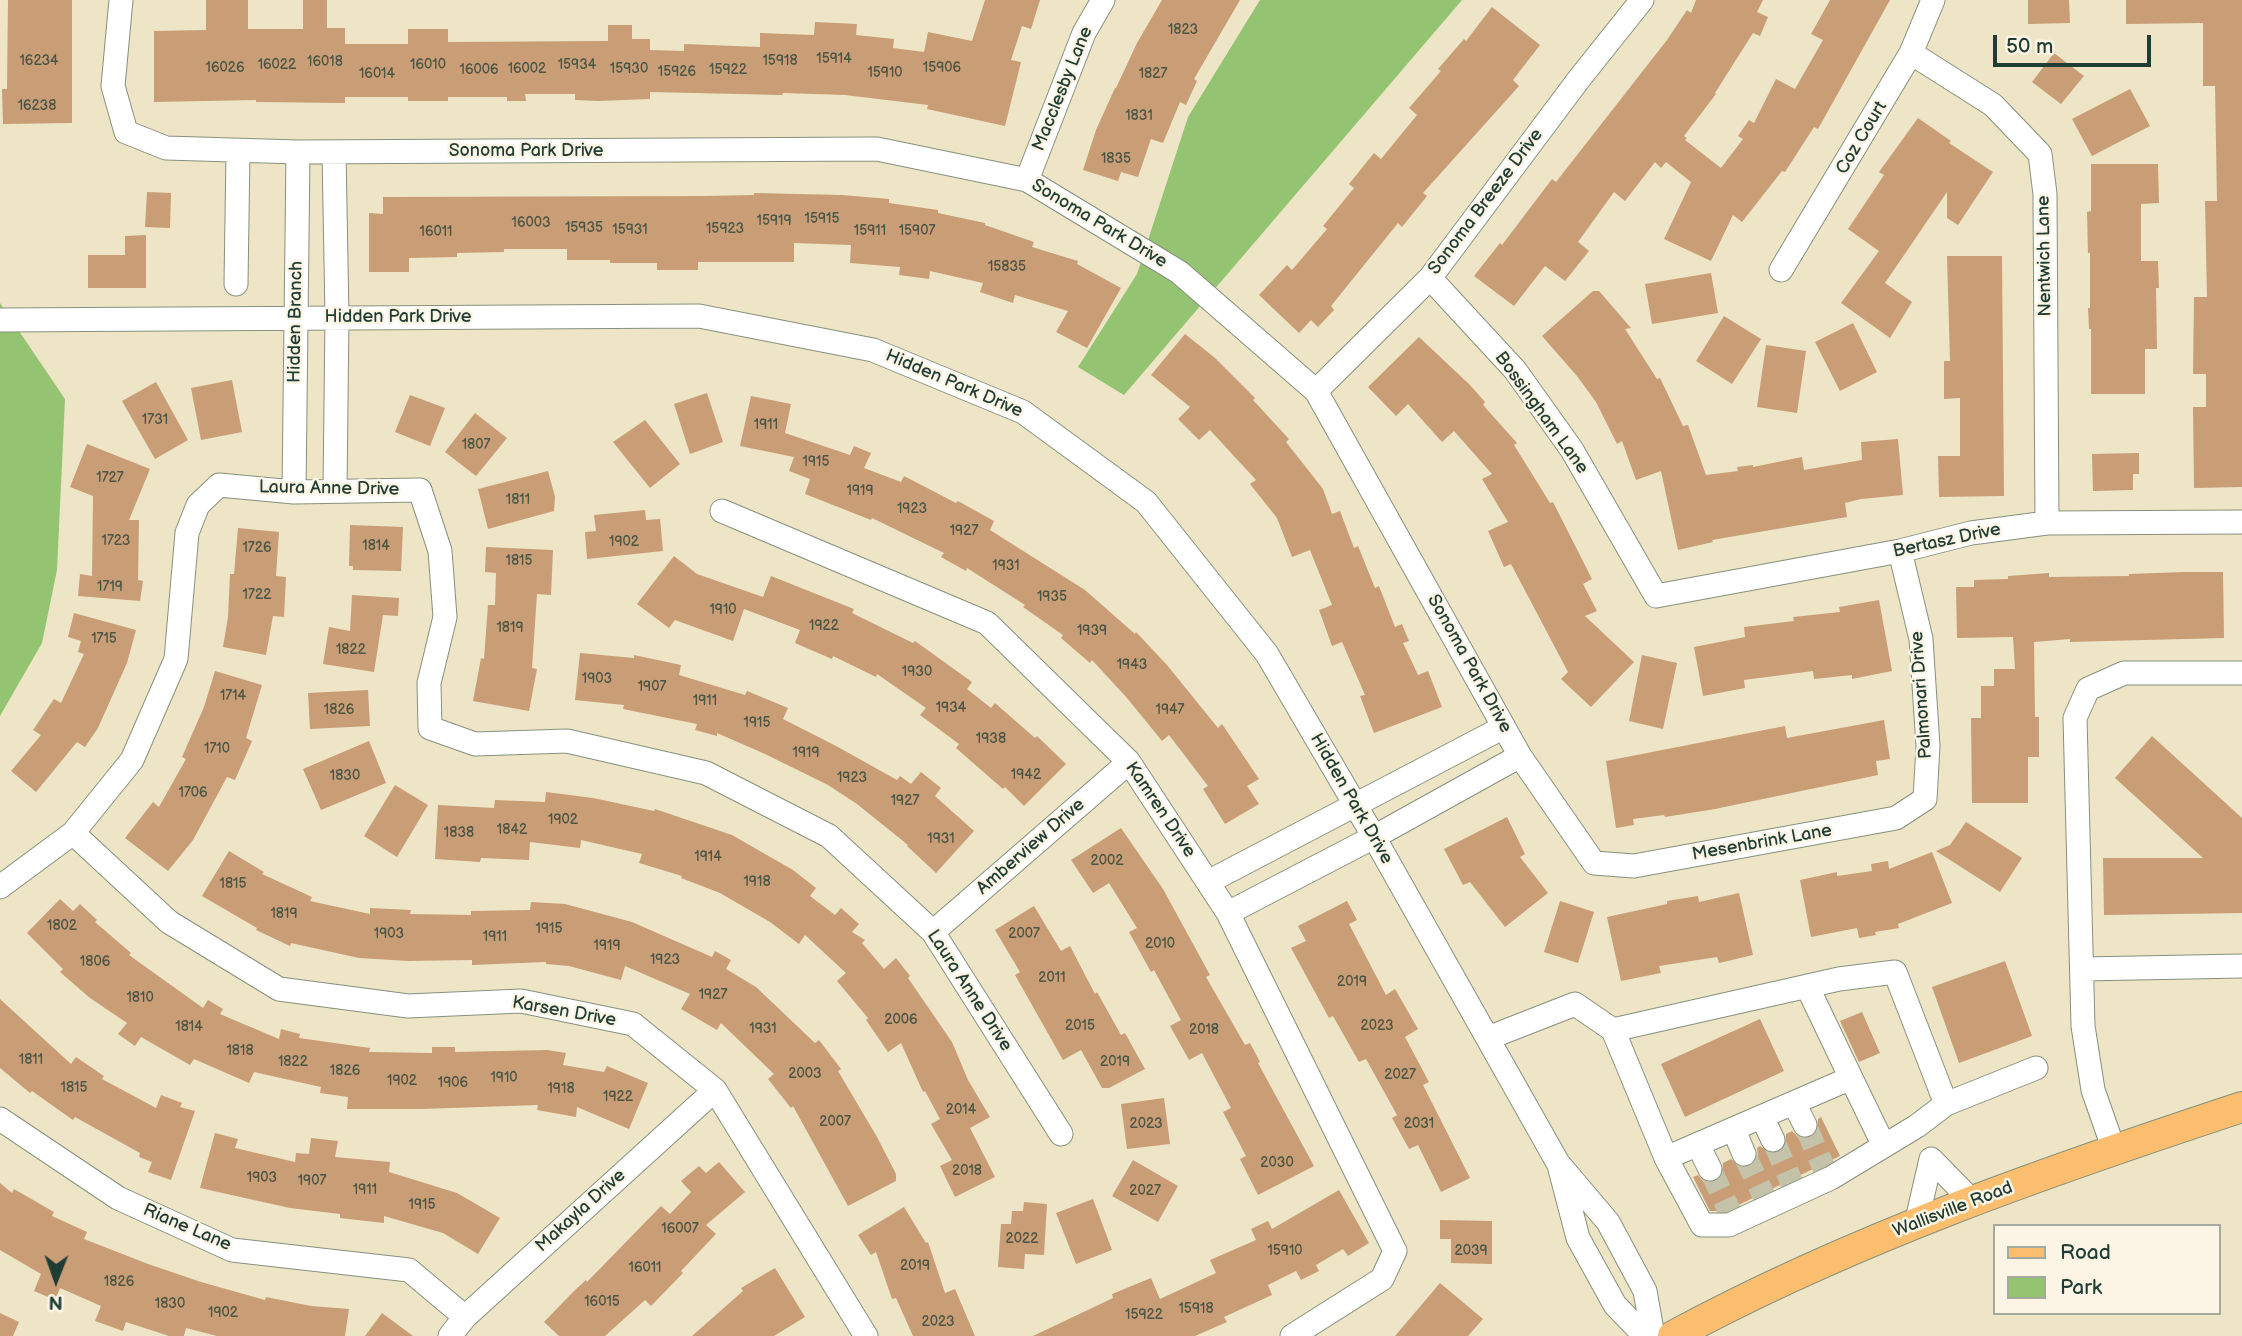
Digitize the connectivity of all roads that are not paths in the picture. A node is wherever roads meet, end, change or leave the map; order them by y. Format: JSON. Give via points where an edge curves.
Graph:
{"nodes":[{"id":1,"x":121,"y":0,"type":"edge"},
{"id":2,"x":1103,"y":0,"type":"edge"},
{"id":3,"x":1642,"y":0,"type":"edge"},
{"id":4,"x":1933,"y":0,"type":"edge"},
{"id":5,"x":1911,"y":53,"type":"junction"},
{"id":6,"x":238,"y":151,"type":"junction"},
{"id":7,"x":298,"y":152,"type":"junction"},
{"id":8,"x":334,"y":152,"type":"junction"},
{"id":9,"x":1027,"y":180,"type":"junction"},
{"id":10,"x":1782,"y":270,"type":"dead end"},
{"id":11,"x":1430,"y":278,"type":"junction"},
{"id":12,"x":236,"y":284,"type":"dead end"},
{"id":13,"x":296,"y":317,"type":"junction"},
{"id":14,"x":337,"y":317,"type":"junction"},
{"id":15,"x":0,"y":320,"type":"edge"},
{"id":16,"x":1316,"y":391,"type":"junction"},
{"id":17,"x":335,"y":490,"type":"junction"},
{"id":18,"x":294,"y":492,"type":"junction"},
{"id":19,"x":722,"y":511,"type":"dead end"},
{"id":20,"x":2242,"y":522,"type":"edge"},
{"id":21,"x":2047,"y":523,"type":"junction"},
{"id":22,"x":1900,"y":551,"type":"junction"},
{"id":23,"x":1656,"y":596,"type":"joint"},
{"id":24,"x":2242,"y":673,"type":"edge"},
{"id":25,"x":1504,"y":727,"type":"junction"},
{"id":26,"x":1520,"y":756,"type":"junction"},
{"id":27,"x":1129,"y":762,"type":"junction"},
{"id":28,"x":1925,"y":799,"type":"joint"},
{"id":29,"x":1356,"y":806,"type":"junction"},
{"id":30,"x":73,"y":833,"type":"junction"},
{"id":31,"x":1374,"y":837,"type":"junction"},
{"id":32,"x":1594,"y":863,"type":"joint"},
{"id":33,"x":1208,"y":882,"type":"junction"},
{"id":34,"x":0,"y":887,"type":"edge"},
{"id":35,"x":1228,"y":913,"type":"junction"},
{"id":36,"x":933,"y":932,"type":"junction"},
{"id":37,"x":2242,"y":966,"type":"edge"},
{"id":38,"x":2083,"y":969,"type":"junction"},
{"id":39,"x":1807,"y":986,"type":"junction"},
{"id":40,"x":1613,"y":1030,"type":"junction"},
{"id":41,"x":1488,"y":1038,"type":"junction"},
{"id":42,"x":2036,"y":1068,"type":"dead end"},
{"id":43,"x":1851,"y":1079,"type":"junction"},
{"id":44,"x":715,"y":1090,"type":"junction"},
{"id":45,"x":1794,"y":1103,"type":"junction"},
{"id":46,"x":1946,"y":1104,"type":"junction"},
{"id":47,"x":2242,"y":1107,"type":"edge"},
{"id":48,"x":1762,"y":1117,"type":"junction"},
{"id":49,"x":0,"y":1119,"type":"edge"},
{"id":50,"x":1805,"y":1125,"type":"tunnel mouth"},
{"id":51,"x":1917,"y":1126,"type":"junction"},
{"id":52,"x":1734,"y":1130,"type":"junction"},
{"id":53,"x":1060,"y":1134,"type":"dead end"},
{"id":54,"x":1773,"y":1140,"type":"tunnel mouth"},
{"id":55,"x":1698,"y":1145,"type":"junction"},
{"id":56,"x":1884,"y":1146,"type":"junction"},
{"id":57,"x":2114,"y":1150,"type":"junction"},
{"id":58,"x":1744,"y":1154,"type":"tunnel mouth"},
{"id":59,"x":1666,"y":1158,"type":"junction"},
{"id":60,"x":1931,"y":1159,"type":"junction"},
{"id":61,"x":1558,"y":1163,"type":"junction"},
{"id":62,"x":1710,"y":1169,"type":"tunnel mouth"},
{"id":63,"x":1974,"y":1203,"type":"junction"},
{"id":64,"x":1916,"y":1224,"type":"junction"},
{"id":65,"x":465,"y":1317,"type":"junction"},
{"id":66,"x":450,"y":1336,"type":"edge"},
{"id":67,"x":866,"y":1336,"type":"edge"},
{"id":68,"x":1292,"y":1336,"type":"edge"},
{"id":69,"x":1645,"y":1336,"type":"edge"},
{"id":70,"x":1653,"y":1336,"type":"edge"},
{"id":71,"x":1673,"y":1336,"type":"edge"}],
"edges":[{"from":1,"to":6,"type":"street","name":"Sonoma Park Drive","via":[[113,86],[126,132],[166,148]]},
{"from":2,"to":9,"type":"street","name":"Macclesby Lane","via":[[1084,33]]},
{"from":3,"to":11,"type":"street","name":"Sonoma Breeze Drive"},
{"from":4,"to":5,"type":"street","name":"Coz Court"},
{"from":5,"to":10,"type":"street","name":"Coz Court"},
{"from":5,"to":21,"type":"street","name":"Nentwich Lane","via":[[1993,105],[2040,154],[2045,194]]},
{"from":6,"to":7,"type":"street","name":"Sonoma Park Drive"},
{"from":6,"to":12,"type":"street"},
{"from":7,"to":8,"type":"street","name":"Sonoma Park Drive"},
{"from":7,"to":13,"type":"street","name":"Hidden Branch"},
{"from":8,"to":9,"type":"street","name":"Sonoma Park Drive","via":[[877,149]]},
{"from":8,"to":14,"type":"street"},
{"from":9,"to":16,"type":"street","name":"Sonoma Park Drive","via":[[1179,272]]},
{"from":11,"to":16,"type":"street","name":"Sonoma Breeze Drive"},
{"from":11,"to":23,"type":"street","name":"Bossingham Lane","via":[[1515,370],[1572,450]]},
{"from":13,"to":14,"type":"street","name":"Hidden Park Drive"},
{"from":13,"to":15,"type":"street","name":"Hidden Park Drive"},
{"from":13,"to":18,"type":"street","name":"Hidden Branch"},
{"from":14,"to":17,"type":"street"},
{"from":14,"to":29,"type":"street","name":"Hidden Park Drive","via":[[699,316],[873,350],[1023,412],[1146,502],[1267,654]]},
{"from":16,"to":25,"type":"street","name":"Sonoma Park Drive"},
{"from":17,"to":18,"type":"street","name":"Laura Anne Drive"},
{"from":17,"to":36,"type":"street","name":"Laura Anne Drive","via":[[420,490],[440,551],[445,617],[429,683],[430,728],[475,744],[567,741],[706,773],[829,836]]},
{"from":18,"to":30,"type":"street","name":"Laura Anne Drive","via":[[219,485],[198,505],[187,533],[176,659],[132,760]]},
{"from":19,"to":27,"type":"street","name":"Kamren Drive","via":[[987,623]]},
{"from":20,"to":21,"type":"street","name":"Bertasz Drive"},
{"from":21,"to":22,"type":"street","name":"Bertasz Drive","via":[[1971,533]]},
{"from":22,"to":23,"type":"street","name":"Bertasz Drive"},
{"from":22,"to":28,"type":"street","name":"Palmonari Drive","via":[[1922,639],[1928,746]]},
{"from":24,"to":38,"type":"street","via":[[2124,674],[2088,689],[2075,718]]},
{"from":25,"to":26,"type":"street","name":"Sonoma Park Drive"},
{"from":25,"to":29,"type":"street"},
{"from":26,"to":31,"type":"street"},
{"from":26,"to":32,"type":"street","name":"Sonoma Park Drive"},
{"from":27,"to":33,"type":"street","name":"Kamren Drive"},
{"from":27,"to":36,"type":"street","name":"Amberview Drive"},
{"from":28,"to":32,"type":"street","name":"Mesenbrink Lane","via":[[1896,818],[1634,866]]},
{"from":29,"to":31,"type":"street","name":"Hidden Park Drive"},
{"from":29,"to":33,"type":"street"},
{"from":30,"to":34,"type":"street","name":"Laura Anne Drive"},
{"from":30,"to":44,"type":"street","name":"Karsen Drive","via":[[169,922],[278,989],[408,1006],[521,1000],[633,1024]]},
{"from":31,"to":35,"type":"street"},
{"from":31,"to":41,"type":"street","name":"Hidden Park Drive"},
{"from":33,"to":35,"type":"street","name":"Kamren Drive"},
{"from":35,"to":68,"type":"street","name":"Kamren Drive","via":[[1395,1251],[1382,1279]]},
{"from":36,"to":53,"type":"street","name":"Laura Anne Drive"},
{"from":37,"to":38,"type":"street"},
{"from":38,"to":57,"type":"street","via":[[2083,1026],[2093,1090]]},
{"from":39,"to":40,"type":"street"},
{"from":39,"to":43,"type":"street"},
{"from":39,"to":46,"type":"street","via":[[1895,972]]},
{"from":40,"to":41,"type":"street","via":[[1575,1004]]},
{"from":40,"to":59,"type":"street"},
{"from":41,"to":61,"type":"street","name":"Hidden Park Drive"},
{"from":42,"to":46,"type":"street"},
{"from":43,"to":45,"type":"street"},
{"from":43,"to":56,"type":"street"},
{"from":44,"to":65,"type":"street","name":"Makayla Drive"},
{"from":44,"to":67,"type":"street","name":"Karsen Drive"},
{"from":45,"to":48,"type":"street"},
{"from":45,"to":50,"type":"street"},
{"from":46,"to":51,"type":"street"},
{"from":47,"to":57,"type":"main road","name":"Wallisville Road"},
{"from":48,"to":52,"type":"street"},
{"from":48,"to":54,"type":"street"},
{"from":49,"to":65,"type":"street","name":"Riane Lane","via":[[118,1198],[232,1250],[409,1270]]},
{"from":51,"to":56,"type":"street"},
{"from":51,"to":60,"type":"street"},
{"from":52,"to":55,"type":"street"},
{"from":52,"to":58,"type":"street"},
{"from":55,"to":59,"type":"street"},
{"from":55,"to":62,"type":"street"},
{"from":56,"to":59,"type":"street","via":[[1733,1217],[1729,1225],[1702,1225]]},
{"from":57,"to":63,"type":"main road","name":"Wallisville Road"},
{"from":60,"to":63,"type":"street"},
{"from":60,"to":64,"type":"street"},
{"from":61,"to":69,"type":"street","name":"Hidden Park Drive","via":[[1578,1238],[1615,1305]]},
{"from":61,"to":70,"type":"street","name":"Hidden Park Drive","via":[[1608,1222],[1644,1291]]},
{"from":63,"to":64,"type":"main road","name":"Wallisville Road"},
{"from":64,"to":71,"type":"main road","name":"Wallisville Road","via":[[1723,1309]]},
{"from":65,"to":66,"type":"street","name":"Makayla Drive"}]}
